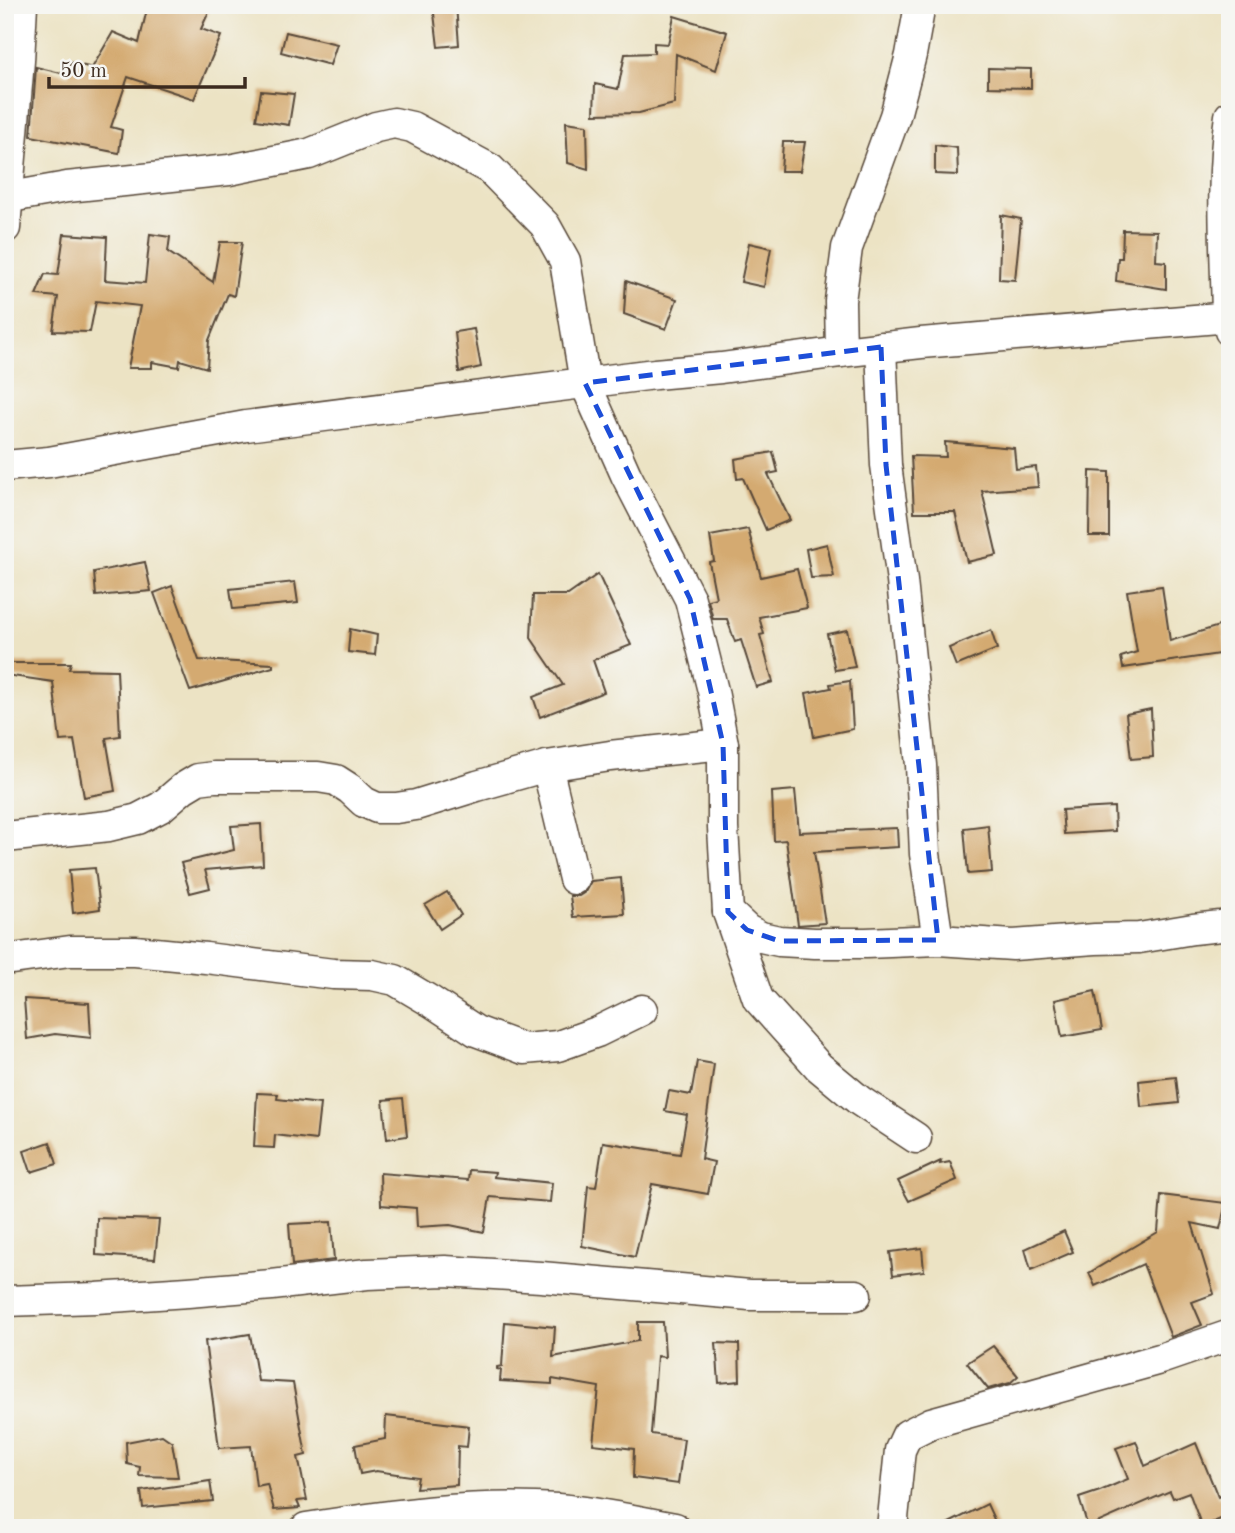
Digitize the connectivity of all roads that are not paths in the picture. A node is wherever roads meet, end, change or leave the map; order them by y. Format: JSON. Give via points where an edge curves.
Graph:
{"nodes":[{"id":1,"x":22,"y":5,"type":"edge"},
{"id":2,"x":920,"y":5,"type":"edge"},
{"id":3,"x":1230,"y":116,"type":"edge"},
{"id":4,"x":7,"y":198,"type":"edge"},
{"id":5,"x":5,"y":228,"type":"edge"},
{"id":6,"x":1229,"y":322,"type":"edge"},
{"id":7,"x":881,"y":347,"type":"junction"},
{"id":8,"x":841,"y":352,"type":"junction"},
{"id":9,"x":584,"y":383,"type":"junction"},
{"id":10,"x":5,"y":466,"type":"edge"},
{"id":11,"x":723,"y":744,"type":"junction"},
{"id":12,"x":547,"y":766,"type":"junction"},
{"id":13,"x":5,"y":836,"type":"edge"},
{"id":14,"x":574,"y":879,"type":"dead end"},
{"id":15,"x":729,"y":912,"type":"junction"},
{"id":16,"x":1230,"y":925,"type":"edge"},
{"id":17,"x":938,"y":940,"type":"junction"},
{"id":18,"x":5,"y":960,"type":"edge"},
{"id":19,"x":642,"y":1010,"type":"dead end"},
{"id":20,"x":916,"y":1138,"type":"dead end"},
{"id":21,"x":856,"y":1295,"type":"dead end"},
{"id":22,"x":5,"y":1301,"type":"edge"},
{"id":23,"x":1230,"y":1335,"type":"edge"},
{"id":24,"x":306,"y":1528,"type":"edge"},
{"id":25,"x":674,"y":1528,"type":"edge"},
{"id":26,"x":891,"y":1528,"type":"edge"}],
"edges":[{"from":1,"to":4,"type":"street"},
{"from":2,"to":8,"type":"street","via":[[895,116],[847,248],[840,301]]},
{"from":3,"to":6,"type":"street","via":[[1225,157]]},
{"from":4,"to":5,"type":"street"},
{"from":4,"to":9,"type":"street","via":[[229,170],[309,154],[376,127],[394,123],[412,127],[490,169],[545,225],[565,261]]},
{"from":6,"to":7,"type":"street"},
{"from":7,"to":8,"type":"street"},
{"from":7,"to":17,"type":"street","via":[[886,465]]},
{"from":8,"to":9,"type":"street"},
{"from":9,"to":10,"type":"street","via":[[246,426]]},
{"from":9,"to":11,"type":"street","via":[[690,600]]},
{"from":11,"to":12,"type":"street"},
{"from":11,"to":15,"type":"street"},
{"from":12,"to":13,"type":"street","via":[[396,808],[377,808],[335,780],[318,777],[198,779],[138,820]]},
{"from":12,"to":14,"type":"street"},
{"from":15,"to":17,"type":"street","via":[[747,930],[779,941]]},
{"from":15,"to":20,"type":"street","via":[[758,999],[819,1067]]},
{"from":16,"to":17,"type":"street","via":[[1013,946]]},
{"from":18,"to":19,"type":"street","via":[[70,951],[135,951],[372,975],[395,980],[476,1031],[524,1049],[558,1046]]},
{"from":21,"to":22,"type":"street","via":[[750,1295],[445,1271]]},
{"from":23,"to":26,"type":"street","via":[[931,1423],[906,1435],[900,1450]]},
{"from":24,"to":25,"type":"street","via":[[391,1515],[497,1507],[558,1509]]}]}
